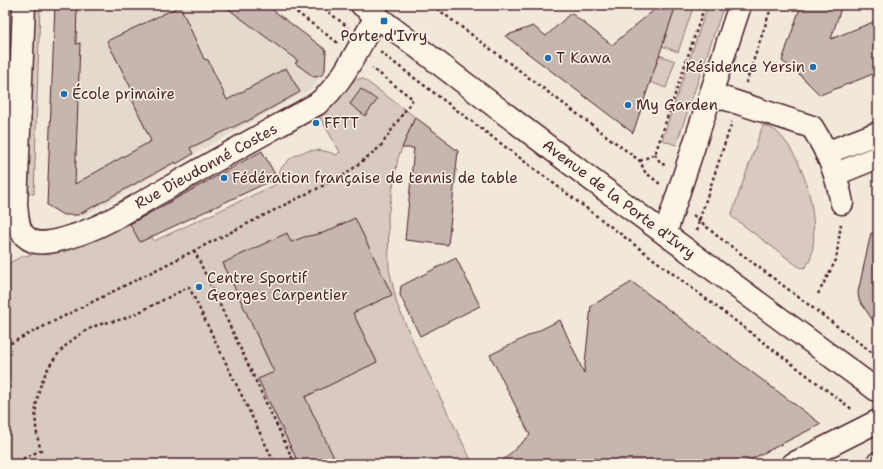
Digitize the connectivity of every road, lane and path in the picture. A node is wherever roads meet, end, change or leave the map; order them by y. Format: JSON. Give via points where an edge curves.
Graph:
{"nodes":[{"id":1,"x":24,"y":5,"type":"edge"},
{"id":2,"x":287,"y":5,"type":"edge"},
{"id":3,"x":319,"y":5,"type":"edge"},
{"id":4,"x":432,"y":5,"type":"edge"},
{"id":5,"x":705,"y":5,"type":"edge"},
{"id":6,"x":740,"y":5,"type":"edge"},
{"id":7,"x":772,"y":5,"type":"edge"},
{"id":8,"x":370,"y":10,"type":"edge"},
{"id":9,"x":349,"y":28,"type":"dead end"},
{"id":10,"x":342,"y":46,"type":"dead end"},
{"id":11,"x":374,"y":47,"type":"dead end"},
{"id":12,"x":371,"y":67,"type":"dead end"},
{"id":13,"x":745,"y":86,"type":"dead end"},
{"id":14,"x":711,"y":94,"type":"junction"},
{"id":15,"x":732,"y":122,"type":"dead end"},
{"id":16,"x":878,"y":133,"type":"edge"},
{"id":17,"x":826,"y":153,"type":"junction"},
{"id":18,"x":655,"y":154,"type":"junction"},
{"id":19,"x":878,"y":157,"type":"edge"},
{"id":20,"x":640,"y":161,"type":"junction"},
{"id":21,"x":663,"y":164,"type":"dead end"},
{"id":22,"x":645,"y":172,"type":"dead end"},
{"id":23,"x":836,"y":174,"type":"junction"},
{"id":24,"x":703,"y":193,"type":"dead end"},
{"id":25,"x":708,"y":196,"type":"junction"},
{"id":26,"x":842,"y":204,"type":"joint"},
{"id":27,"x":699,"y":221,"type":"junction"},
{"id":28,"x":665,"y":234,"type":"junction"},
{"id":29,"x":696,"y":236,"type":"dead end"},
{"id":30,"x":194,"y":250,"type":"junction"},
{"id":31,"x":818,"y":294,"type":"dead end"},
{"id":32,"x":5,"y":346,"type":"edge"},
{"id":33,"x":878,"y":357,"type":"edge"},
{"id":34,"x":878,"y":391,"type":"edge"},
{"id":35,"x":854,"y":411,"type":"dead end"},
{"id":36,"x":878,"y":421,"type":"edge"},
{"id":37,"x":12,"y":464,"type":"edge"},
{"id":38,"x":275,"y":464,"type":"edge"},
{"id":39,"x":295,"y":464,"type":"edge"},
{"id":40,"x":793,"y":464,"type":"edge"}],
"edges":[{"from":1,"to":8,"type":"main road","name":"Rue Dieudonné Costes","via":[[16,206],[18,226],[26,237],[43,244],[94,229],[317,104],[328,96],[338,82]]},
{"from":2,"to":10,"type":"path"},
{"from":3,"to":9,"type":"path"},
{"from":4,"to":20,"type":"path"},
{"from":5,"to":18,"type":"path"},
{"from":6,"to":14,"type":"main road"},
{"from":7,"to":13,"type":"path"},
{"from":8,"to":28,"type":"main road","name":"Avenue de la Porte d'Ivry"},
{"from":11,"to":35,"type":"path","name":"Avenue de la Porte d'Ivry"},
{"from":12,"to":30,"type":"path","via":[[413,99],[380,147],[346,174]]},
{"from":14,"to":17,"type":"main road","via":[[812,128]]},
{"from":14,"to":28,"type":"main road"},
{"from":15,"to":25,"type":"path"},
{"from":16,"to":17,"type":"main road"},
{"from":17,"to":23,"type":"main road"},
{"from":18,"to":20,"type":"path"},
{"from":18,"to":21,"type":"path"},
{"from":19,"to":23,"type":"main road"},
{"from":20,"to":22,"type":"path"},
{"from":23,"to":26,"type":"main road"},
{"from":24,"to":25,"type":"path"},
{"from":25,"to":27,"type":"path"},
{"from":26,"to":31,"type":"path","via":[[836,260]]},
{"from":27,"to":29,"type":"path"},
{"from":27,"to":33,"type":"path","name":"Avenue de la Porte d'Ivry"},
{"from":28,"to":34,"type":"main road","name":"Avenue de la Porte d'Ivry"},
{"from":30,"to":32,"type":"path"},
{"from":30,"to":39,"type":"path"},
{"from":36,"to":40,"type":"main road"},
{"from":37,"to":38,"type":"path","via":[[41,450],[35,418],[38,392],[48,369],[63,348],[91,328],[124,318],[189,287]]}]}
